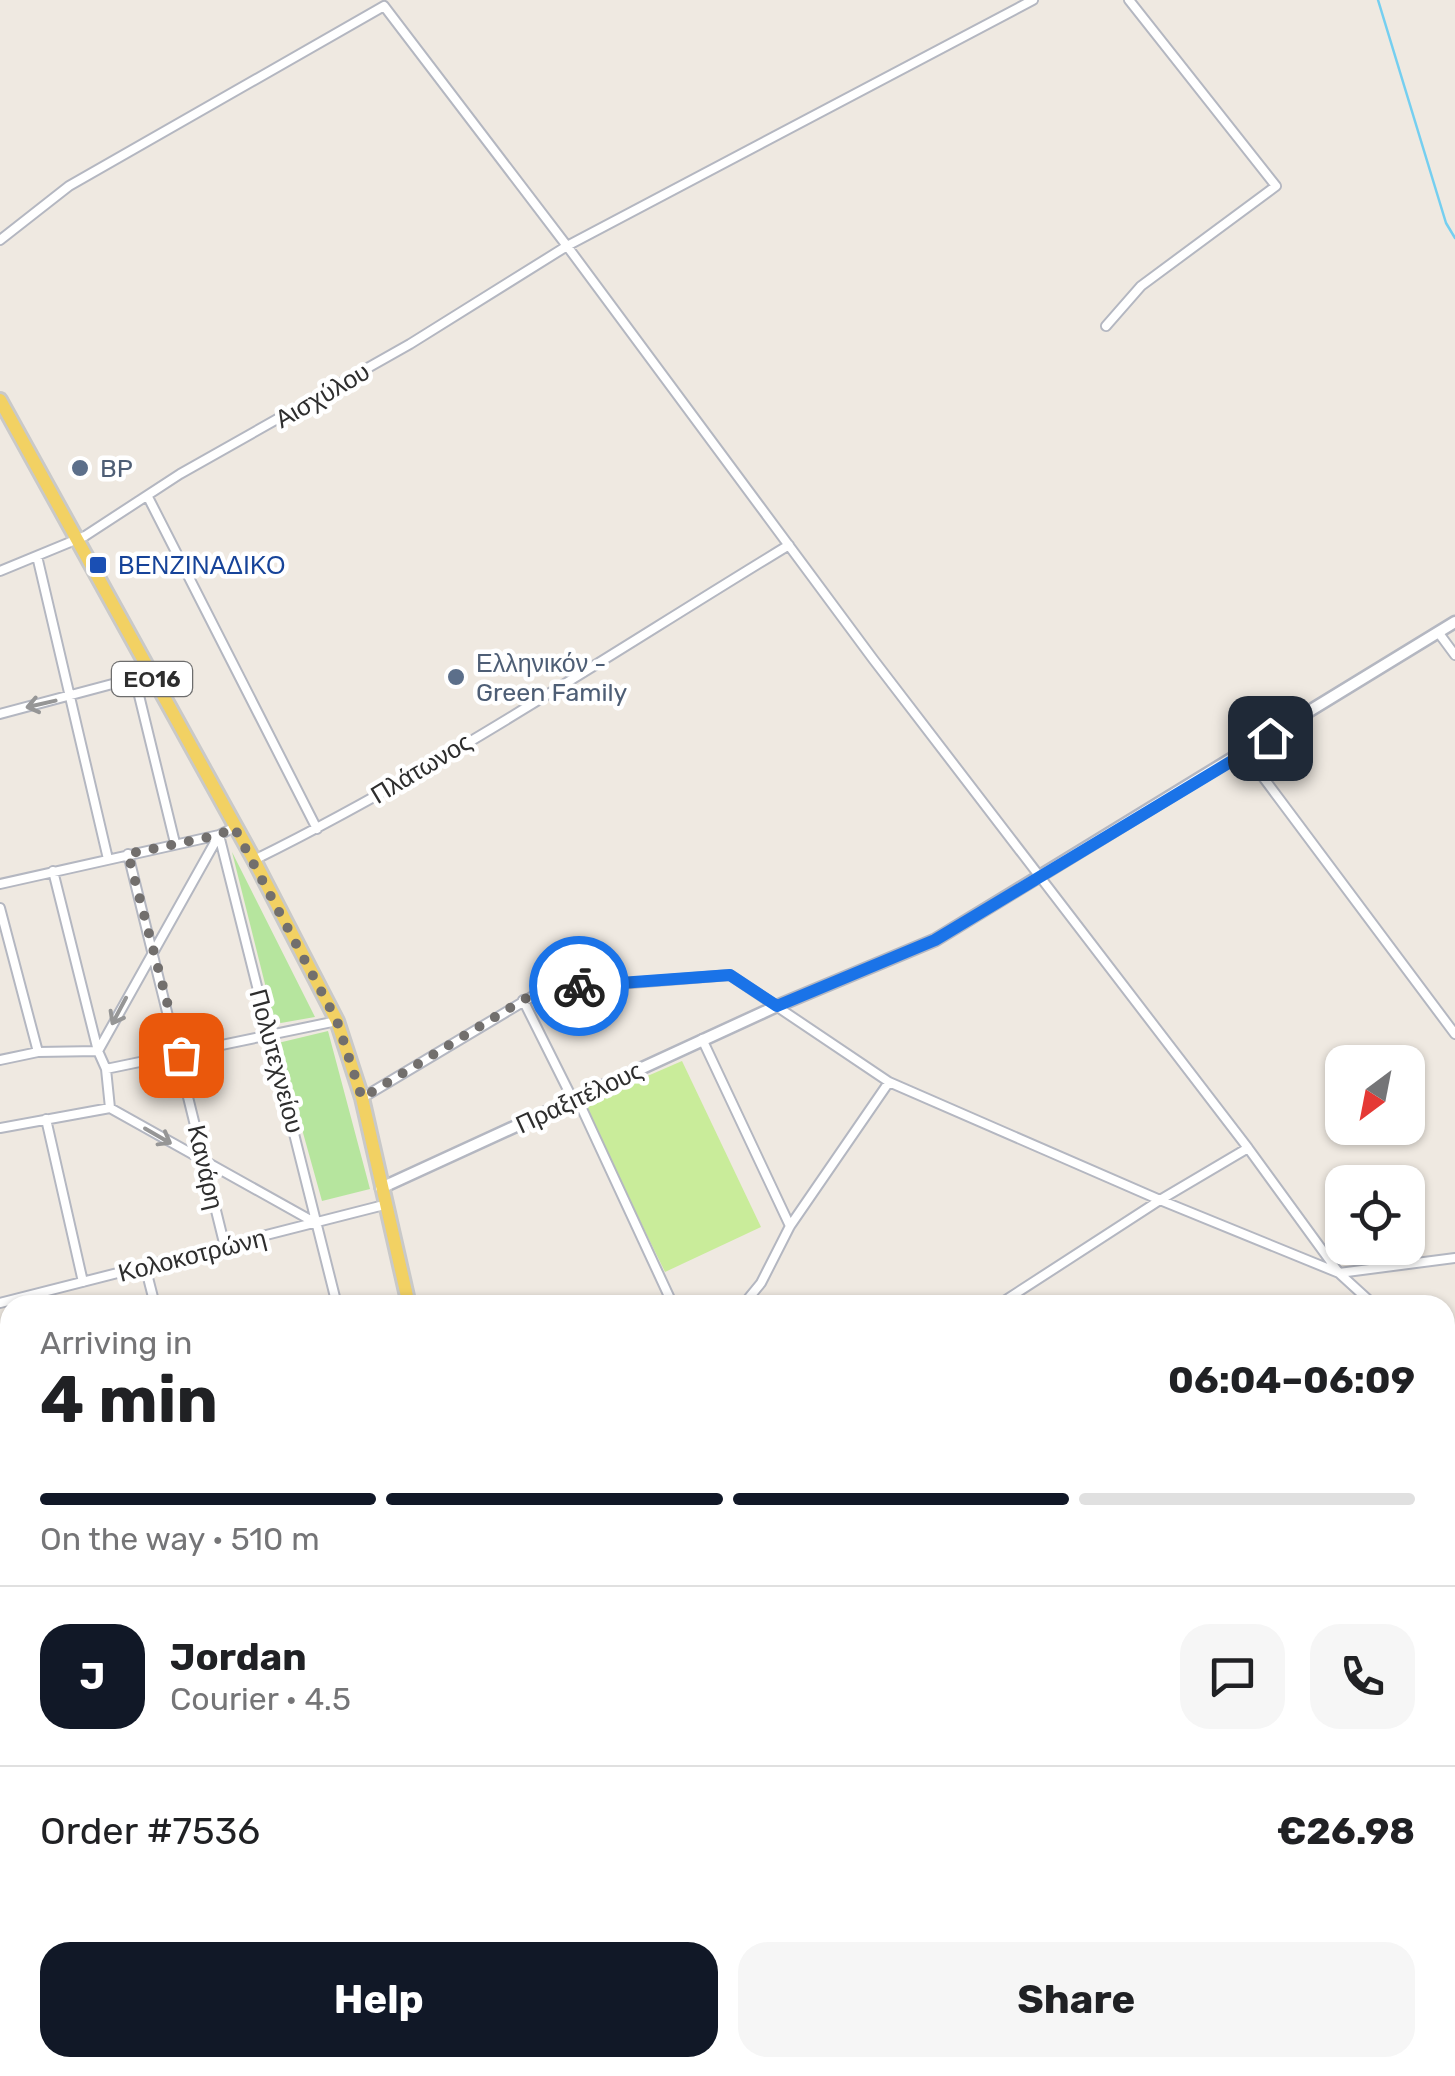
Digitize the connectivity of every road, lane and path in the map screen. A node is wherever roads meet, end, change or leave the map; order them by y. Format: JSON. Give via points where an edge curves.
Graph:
{"nodes":[{"id":1,"x":1034,"y":0,"type":"edge"},
{"id":2,"x":1129,"y":0,"type":"edge"},
{"id":3,"x":382,"y":3,"type":"edge"},
{"id":4,"x":0,"y":240,"type":"edge"},
{"id":5,"x":567,"y":246,"type":"junction"},
{"id":6,"x":1106,"y":326,"type":"dead end"},
{"id":7,"x":0,"y":400,"type":"edge"},
{"id":8,"x":148,"y":497,"type":"junction"},
{"id":9,"x":76,"y":541,"type":"junction"},
{"id":10,"x":789,"y":545,"type":"junction"},
{"id":11,"x":37,"y":556,"type":"junction"},
{"id":12,"x":0,"y":571,"type":"edge"},
{"id":13,"x":1455,"y":622,"type":"edge"},
{"id":14,"x":1438,"y":632,"type":"junction"},
{"id":15,"x":1455,"y":655,"type":"edge"},
{"id":16,"x":150,"y":674,"type":"junction"},
{"id":17,"x":135,"y":679,"type":"junction"},
{"id":18,"x":72,"y":697,"type":"junction"},
{"id":19,"x":0,"y":714,"type":"edge"},
{"id":20,"x":1245,"y":753,"type":"junction"},
{"id":21,"x":234,"y":827,"type":"junction"},
{"id":22,"x":317,"y":829,"type":"junction"},
{"id":23,"x":219,"y":835,"type":"junction"},
{"id":24,"x":175,"y":843,"type":"junction"},
{"id":25,"x":128,"y":854,"type":"junction"},
{"id":26,"x":108,"y":858,"type":"junction"},
{"id":27,"x":254,"y":860,"type":"junction"},
{"id":28,"x":53,"y":871,"type":"junction"},
{"id":29,"x":1041,"y":878,"type":"junction"},
{"id":30,"x":0,"y":884,"type":"edge"},
{"id":31,"x":0,"y":908,"type":"edge"},
{"id":32,"x":153,"y":948,"type":"junction"},
{"id":33,"x":523,"y":1000,"type":"junction"},
{"id":34,"x":777,"y":1006,"type":"junction"},
{"id":35,"x":337,"y":1021,"type":"junction"},
{"id":36,"x":1455,"y":1034,"type":"edge"},
{"id":37,"x":270,"y":1035,"type":"junction"},
{"id":38,"x":702,"y":1040,"type":"junction"},
{"id":39,"x":38,"y":1052,"type":"junction"},
{"id":40,"x":98,"y":1052,"type":"junction"},
{"id":41,"x":181,"y":1055,"type":"junction"},
{"id":42,"x":0,"y":1060,"type":"edge"},
{"id":43,"x":106,"y":1069,"type":"junction"},
{"id":44,"x":889,"y":1082,"type":"junction"},
{"id":45,"x":362,"y":1098,"type":"junction"},
{"id":46,"x":577,"y":1098,"type":"junction"},
{"id":47,"x":110,"y":1108,"type":"junction"},
{"id":48,"x":46,"y":1119,"type":"junction"},
{"id":49,"x":0,"y":1128,"type":"edge"},
{"id":50,"x":1248,"y":1148,"type":"junction"},
{"id":51,"x":205,"y":1164,"type":"junction"},
{"id":52,"x":381,"y":1188,"type":"junction"},
{"id":53,"x":1160,"y":1200,"type":"junction"},
{"id":54,"x":384,"y":1205,"type":"junction"},
{"id":55,"x":316,"y":1223,"type":"junction"},
{"id":56,"x":790,"y":1226,"type":"junction"},
{"id":57,"x":225,"y":1247,"type":"junction"},
{"id":58,"x":1455,"y":1258,"type":"edge"},
{"id":59,"x":145,"y":1266,"type":"junction"},
{"id":60,"x":1339,"y":1274,"type":"junction"},
{"id":61,"x":83,"y":1282,"type":"junction"},
{"id":62,"x":29,"y":1295,"type":"edge"},
{"id":63,"x":152,"y":1295,"type":"edge"},
{"id":64,"x":335,"y":1295,"type":"edge"},
{"id":65,"x":406,"y":1295,"type":"edge"},
{"id":66,"x":668,"y":1295,"type":"edge"},
{"id":67,"x":751,"y":1295,"type":"edge"},
{"id":68,"x":1013,"y":1295,"type":"edge"},
{"id":69,"x":1363,"y":1295,"type":"edge"}],
"edges":[{"from":1,"to":5,"type":"street","name":"Αισχύλου"},
{"from":2,"to":6,"type":"street","via":[[1276,186],[1142,286]]},
{"from":3,"to":4,"type":"street","via":[[69,186]]},
{"from":3,"to":5,"type":"street"},
{"from":5,"to":8,"type":"street","name":"Αισχύλου"},
{"from":5,"to":10,"type":"street"},
{"from":7,"to":9,"type":"main road","number":"ΕΟ16"},
{"from":8,"to":9,"type":"street","name":"Αισχύλου"},
{"from":8,"to":22,"type":"street"},
{"from":9,"to":11,"type":"street","name":"Αισχύλου"},
{"from":9,"to":16,"type":"main road","number":"ΕΟ16"},
{"from":10,"to":22,"type":"street","name":"Πλάτωνος"},
{"from":10,"to":29,"type":"street"},
{"from":11,"to":12,"type":"street","name":"Αισχύλου"},
{"from":11,"to":18,"type":"street"},
{"from":13,"to":14,"type":"street","name":"Πραξιτέλους"},
{"from":14,"to":15,"type":"street"},
{"from":14,"to":20,"type":"street","name":"Πραξιτέλους"},
{"from":16,"to":17,"type":"street"},
{"from":16,"to":21,"type":"main road","number":"ΕΟ16"},
{"from":17,"to":18,"type":"street"},
{"from":17,"to":24,"type":"street"},
{"from":18,"to":19,"type":"street","one_way":true},
{"from":18,"to":26,"type":"street"},
{"from":20,"to":29,"type":"street","name":"Πραξιτέλους"},
{"from":20,"to":36,"type":"street"},
{"from":21,"to":23,"type":"street"},
{"from":21,"to":27,"type":"main road","number":"ΕΟ16"},
{"from":22,"to":27,"type":"street","name":"Πλάτωνος"},
{"from":23,"to":24,"type":"street"},
{"from":23,"to":32,"type":"street"},
{"from":23,"to":37,"type":"street","name":"Πολυτεχνείου"},
{"from":24,"to":25,"type":"street"},
{"from":25,"to":26,"type":"street"},
{"from":25,"to":32,"type":"street","name":"Κανάρη"},
{"from":26,"to":28,"type":"street"},
{"from":27,"to":35,"type":"main road","number":"ΕΟ16"},
{"from":28,"to":30,"type":"street"},
{"from":28,"to":40,"type":"street"},
{"from":29,"to":34,"type":"street","name":"Πραξιτέλους","via":[[921,947]]},
{"from":29,"to":50,"type":"street"},
{"from":31,"to":39,"type":"street"},
{"from":32,"to":40,"type":"street","one_way":true},
{"from":32,"to":41,"type":"street","name":"Κανάρη"},
{"from":33,"to":34,"type":"street","via":[[542,990],[730,975]]},
{"from":33,"to":45,"type":"street"},
{"from":33,"to":46,"type":"street"},
{"from":34,"to":38,"type":"street","name":"Πραξιτέλους"},
{"from":34,"to":44,"type":"street"},
{"from":35,"to":37,"type":"street"},
{"from":35,"to":45,"type":"main road","number":"ΕΟ16"},
{"from":37,"to":41,"type":"street"},
{"from":37,"to":55,"type":"street","name":"Πολυτεχνείου"},
{"from":38,"to":46,"type":"street","name":"Πραξιτέλους"},
{"from":38,"to":56,"type":"street"},
{"from":39,"to":40,"type":"street"},
{"from":39,"to":42,"type":"street"},
{"from":40,"to":43,"type":"street"},
{"from":41,"to":43,"type":"street"},
{"from":41,"to":51,"type":"street","name":"Κανάρη"},
{"from":43,"to":47,"type":"street"},
{"from":44,"to":53,"type":"street"},
{"from":44,"to":56,"type":"street"},
{"from":45,"to":52,"type":"main road","number":"ΕΟ16"},
{"from":46,"to":52,"type":"street","name":"Πραξιτέλους"},
{"from":46,"to":66,"type":"street"},
{"from":47,"to":48,"type":"street"},
{"from":47,"to":51,"type":"street","one_way":true},
{"from":48,"to":49,"type":"street"},
{"from":48,"to":61,"type":"street"},
{"from":50,"to":53,"type":"street"},
{"from":50,"to":60,"type":"street"},
{"from":51,"to":55,"type":"street"},
{"from":51,"to":57,"type":"street","name":"Κανάρη"},
{"from":52,"to":54,"type":"main road","number":"ΕΟ16"},
{"from":53,"to":60,"type":"street"},
{"from":53,"to":68,"type":"street"},
{"from":54,"to":55,"type":"street","name":"Κολοκοτρώνη"},
{"from":54,"to":65,"type":"main road","number":"ΕΟ16"},
{"from":55,"to":57,"type":"street","name":"Κολοκοτρώνη"},
{"from":55,"to":64,"type":"street","name":"Πολυτεχνείου"},
{"from":56,"to":67,"type":"street"},
{"from":57,"to":59,"type":"street","name":"Κολοκοτρώνη"},
{"from":58,"to":60,"type":"street"},
{"from":59,"to":61,"type":"street","name":"Κολοκοτρώνη"},
{"from":59,"to":63,"type":"street"},
{"from":60,"to":69,"type":"street"},
{"from":61,"to":62,"type":"street","name":"Κολοκοτρώνη"}]}
